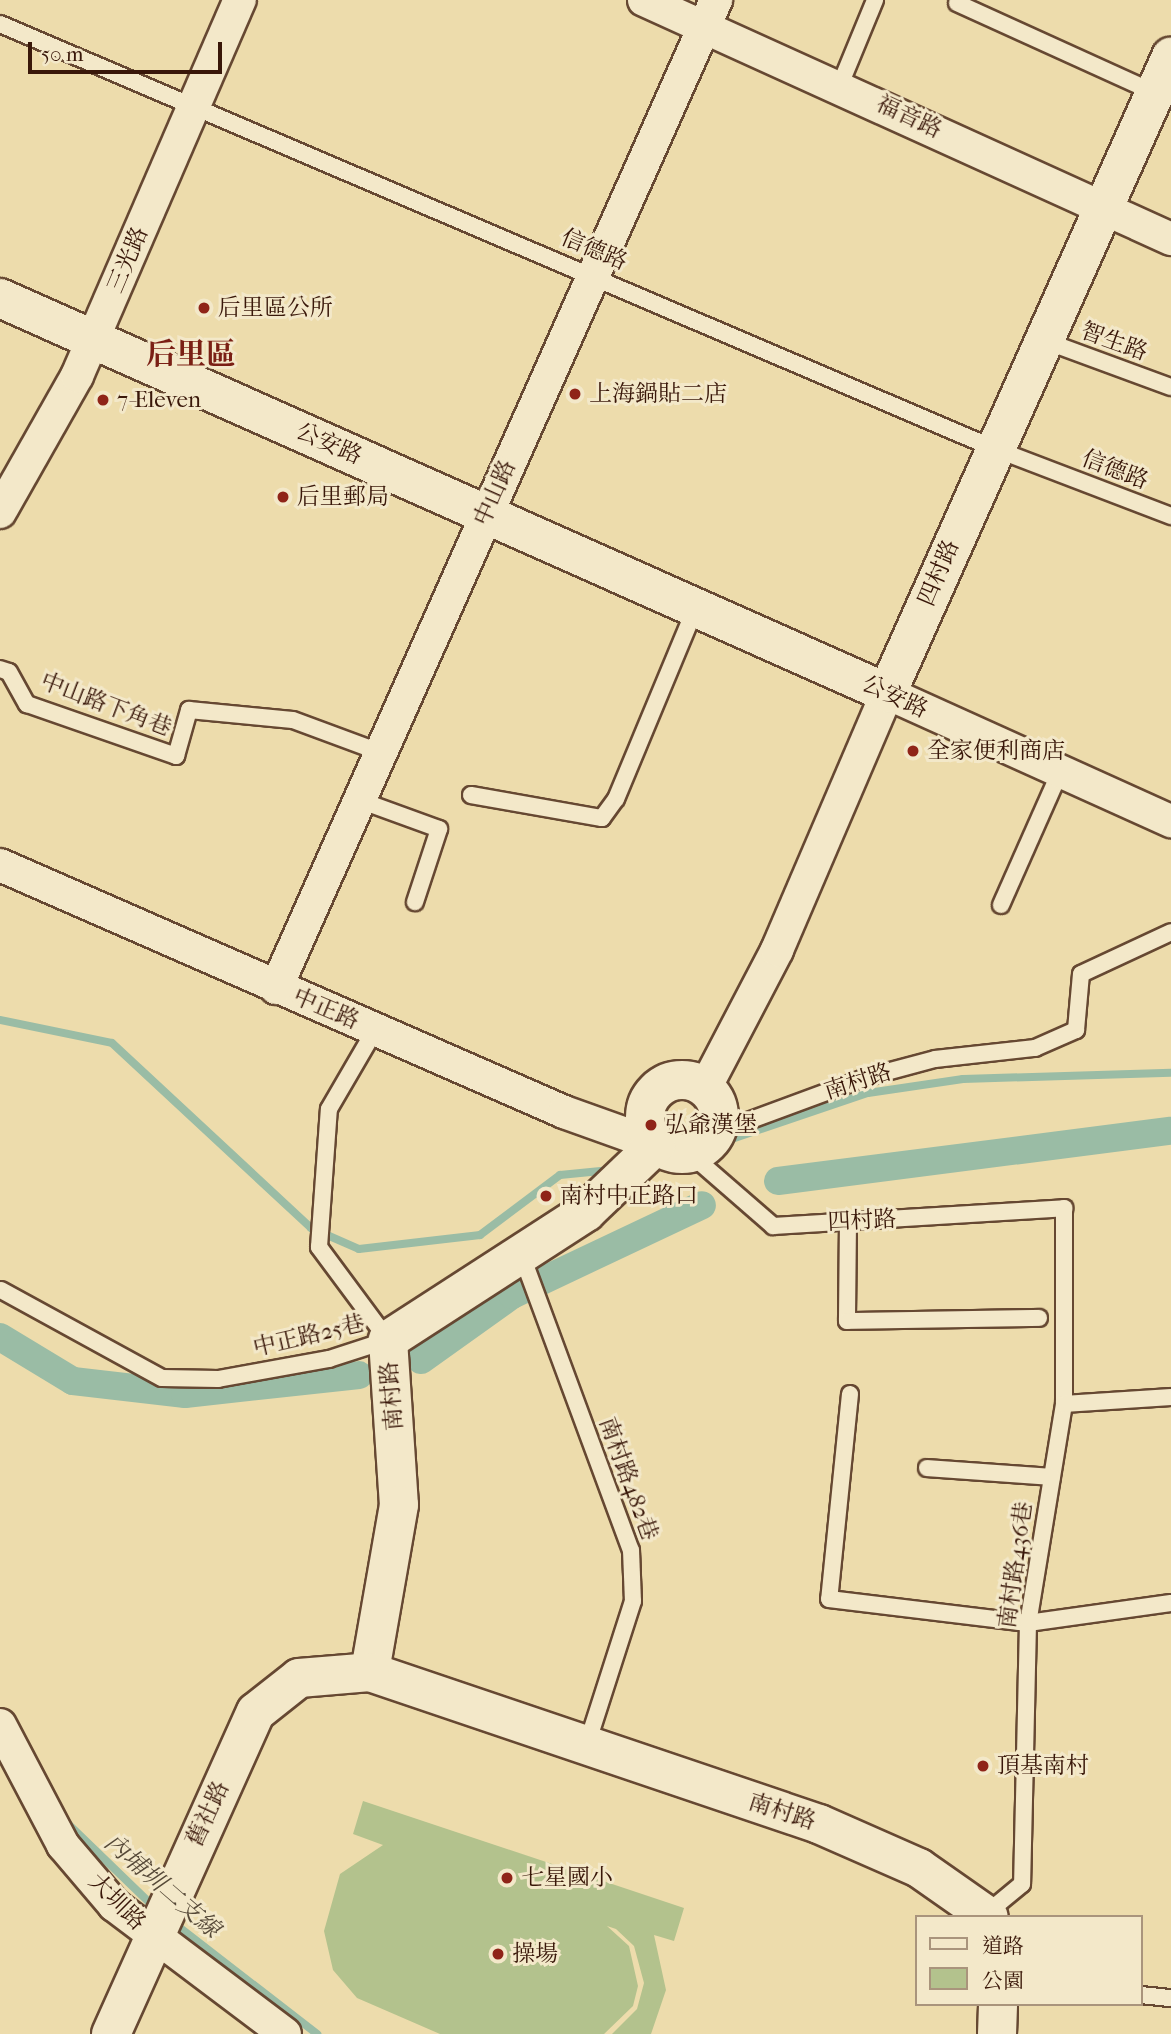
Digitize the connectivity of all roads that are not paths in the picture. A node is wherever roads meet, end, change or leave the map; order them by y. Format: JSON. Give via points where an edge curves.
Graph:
{"nodes":[{"id":1,"x":240,"y":0,"type":"edge"},
{"id":2,"x":644,"y":0,"type":"edge"},
{"id":3,"x":716,"y":0,"type":"edge"},
{"id":4,"x":875,"y":0,"type":"edge"},
{"id":5,"x":957,"y":3,"type":"dead end"},
{"id":6,"x":0,"y":24,"type":"edge"},
{"id":7,"x":702,"y":30,"type":"junction"},
{"id":8,"x":1171,"y":57,"type":"edge"},
{"id":9,"x":841,"y":85,"type":"junction"},
{"id":10,"x":1156,"y":93,"type":"junction"},
{"id":11,"x":192,"y":109,"type":"junction"},
{"id":12,"x":1101,"y":208,"type":"junction"},
{"id":13,"x":1171,"y":239,"type":"edge"},
{"id":14,"x":593,"y":274,"type":"junction"},
{"id":15,"x":0,"y":298,"type":"edge"},
{"id":16,"x":1041,"y":340,"type":"junction"},
{"id":17,"x":92,"y":342,"type":"junction"},
{"id":18,"x":1171,"y":387,"type":"edge"},
{"id":19,"x":993,"y":448,"type":"junction"},
{"id":20,"x":0,"y":512,"type":"edge"},
{"id":21,"x":486,"y":513,"type":"junction"},
{"id":22,"x":1171,"y":516,"type":"edge"},
{"id":23,"x":697,"y":605,"type":"junction"},
{"id":24,"x":0,"y":669,"type":"edge"},
{"id":25,"x":887,"y":693,"type":"junction"},
{"id":26,"x":382,"y":753,"type":"junction"},
{"id":27,"x":1059,"y":774,"type":"junction"},
{"id":28,"x":471,"y":795,"type":"dead end"},
{"id":29,"x":362,"y":801,"type":"junction"},
{"id":30,"x":1171,"y":821,"type":"edge"},
{"id":31,"x":0,"y":865,"type":"edge"},
{"id":32,"x":415,"y":902,"type":"dead end"},
{"id":33,"x":1001,"y":905,"type":"dead end"},
{"id":34,"x":1171,"y":932,"type":"edge"},
{"id":35,"x":276,"y":988,"type":"junction"},
{"id":36,"x":375,"y":1030,"type":"junction"},
{"id":37,"x":705,"y":1088,"type":"junction"},
{"id":38,"x":721,"y":1131,"type":"junction"},
{"id":39,"x":672,"y":1149,"type":"junction"},
{"id":40,"x":1063,"y":1208,"type":"joint"},
{"id":41,"x":848,"y":1222,"type":"junction"},
{"id":42,"x":525,"y":1263,"type":"junction"},
{"id":43,"x":1,"y":1290,"type":"edge"},
{"id":44,"x":1039,"y":1318,"type":"dead end"},
{"id":45,"x":388,"y":1340,"type":"junction"},
{"id":46,"x":850,"y":1394,"type":"dead end"},
{"id":47,"x":1171,"y":1397,"type":"edge"},
{"id":48,"x":1064,"y":1404,"type":"junction"},
{"id":49,"x":927,"y":1468,"type":"dead end"},
{"id":50,"x":1052,"y":1477,"type":"junction"},
{"id":51,"x":1171,"y":1603,"type":"edge"},
{"id":52,"x":1028,"y":1623,"type":"junction"},
{"id":53,"x":370,"y":1672,"type":"junction"},
{"id":54,"x":0,"y":1725,"type":"edge"},
{"id":55,"x":585,"y":1750,"type":"junction"},
{"id":56,"x":988,"y":1915,"type":"edge"},
{"id":57,"x":152,"y":1936,"type":"junction"},
{"id":58,"x":1143,"y":1995,"type":"edge"},
{"id":59,"x":1171,"y":1998,"type":"edge"},
{"id":60,"x":998,"y":2006,"type":"edge"},
{"id":61,"x":111,"y":2034,"type":"edge"},
{"id":62,"x":285,"y":2034,"type":"edge"},
{"id":63,"x":997,"y":2034,"type":"edge"}],
"edges":[{"from":1,"to":11,"type":"street","name":"三光路"},
{"from":2,"to":7,"type":"street","name":"福音路"},
{"from":3,"to":7,"type":"street","name":"中山路"},
{"from":4,"to":9,"type":"lane"},
{"from":5,"to":10,"type":"lane"},
{"from":6,"to":11,"type":"lane","name":"信德路"},
{"from":7,"to":9,"type":"street","name":"福音路"},
{"from":7,"to":14,"type":"street","name":"中山路"},
{"from":8,"to":10,"type":"street","name":"四村路"},
{"from":9,"to":12,"type":"street","name":"福音路"},
{"from":10,"to":12,"type":"street","name":"四村路"},
{"from":11,"to":14,"type":"lane","name":"信德路"},
{"from":11,"to":17,"type":"street","name":"三光路"},
{"from":12,"to":13,"type":"street","name":"福音路"},
{"from":12,"to":16,"type":"street","name":"四村路"},
{"from":14,"to":19,"type":"lane","name":"信德路"},
{"from":14,"to":21,"type":"street","name":"中山路"},
{"from":15,"to":17,"type":"street","name":"公安路"},
{"from":16,"to":18,"type":"lane","name":"智生路"},
{"from":16,"to":19,"type":"street","name":"四村路"},
{"from":17,"to":20,"type":"street","name":"三光路"},
{"from":17,"to":21,"type":"street","name":"公安路"},
{"from":19,"to":22,"type":"lane","name":"信德路"},
{"from":19,"to":25,"type":"street","name":"四村路"},
{"from":21,"to":23,"type":"street","name":"公安路"},
{"from":21,"to":26,"type":"street","name":"中山路"},
{"from":23,"to":25,"type":"street","name":"公安路"},
{"from":23,"to":28,"type":"lane","via":[[616,799],[601,818]]},
{"from":24,"to":26,"type":"lane","name":"中山路下角巷","via":[[9,671],[27,704],[176,756],[189,710],[293,720]]},
{"from":25,"to":27,"type":"street","name":"公安路"},
{"from":25,"to":37,"type":"street","name":"四村路","via":[[777,950]]},
{"from":26,"to":29,"type":"street","name":"中山路"},
{"from":27,"to":30,"type":"street","name":"公安路"},
{"from":27,"to":33,"type":"lane"},
{"from":29,"to":32,"type":"lane","via":[[439,829]]},
{"from":29,"to":35,"type":"street","name":"中山路"},
{"from":31,"to":35,"type":"street","name":"中正路"},
{"from":34,"to":38,"type":"lane","name":"南村路","via":[[1081,974],[1076,1030],[1035,1048],[935,1059],[864,1078]]},
{"from":35,"to":36,"type":"street","name":"中正路"},
{"from":36,"to":39,"type":"street","name":"中正路"},
{"from":36,"to":45,"type":"lane","name":"中正路25巷","via":[[329,1109],[319,1247]]},
{"from":37,"to":38,"type":"street","via":[[717,1105]]},
{"from":37,"to":39,"type":"street","via":[[681,1081],[650,1093],[645,1129]]},
{"from":38,"to":39,"type":"street","name":"南村路","via":[[704,1148]]},
{"from":39,"to":41,"type":"lane","name":"四村路","via":[[773,1226]]},
{"from":39,"to":42,"type":"street","name":"南村路"},
{"from":40,"to":41,"type":"lane","name":"四村路"},
{"from":40,"to":48,"type":"lane","name":"南村路436巷"},
{"from":41,"to":44,"type":"lane","via":[[847,1321]]},
{"from":42,"to":45,"type":"street","name":"南村路"},
{"from":42,"to":55,"type":"lane","name":"南村路482巷","via":[[631,1550],[633,1601]]},
{"from":43,"to":45,"type":"lane","name":"中正路25巷","via":[[162,1378],[218,1379],[329,1359]]},
{"from":45,"to":53,"type":"street","name":"南村路","via":[[399,1505]]},
{"from":46,"to":52,"type":"lane","via":[[829,1599]]},
{"from":47,"to":48,"type":"lane"},
{"from":48,"to":50,"type":"lane","name":"南村路436巷"},
{"from":49,"to":50,"type":"lane"},
{"from":50,"to":52,"type":"lane","name":"南村路436巷"},
{"from":51,"to":52,"type":"lane"},
{"from":52,"to":56,"type":"lane","name":"南村路436巷","via":[[1022,1884]]},
{"from":53,"to":55,"type":"street","name":"南村路"},
{"from":53,"to":57,"type":"street","name":"舊社路","via":[[299,1678],[256,1712]]},
{"from":54,"to":57,"type":"street","name":"大圳路","via":[[62,1845]]},
{"from":55,"to":56,"type":"street","name":"南村路","via":[[818,1824],[919,1868]]},
{"from":57,"to":61,"type":"street","name":"舊社路"},
{"from":57,"to":62,"type":"street","name":"大圳路"},
{"from":58,"to":59,"type":"lane"},
{"from":60,"to":63,"type":"street"}]}
